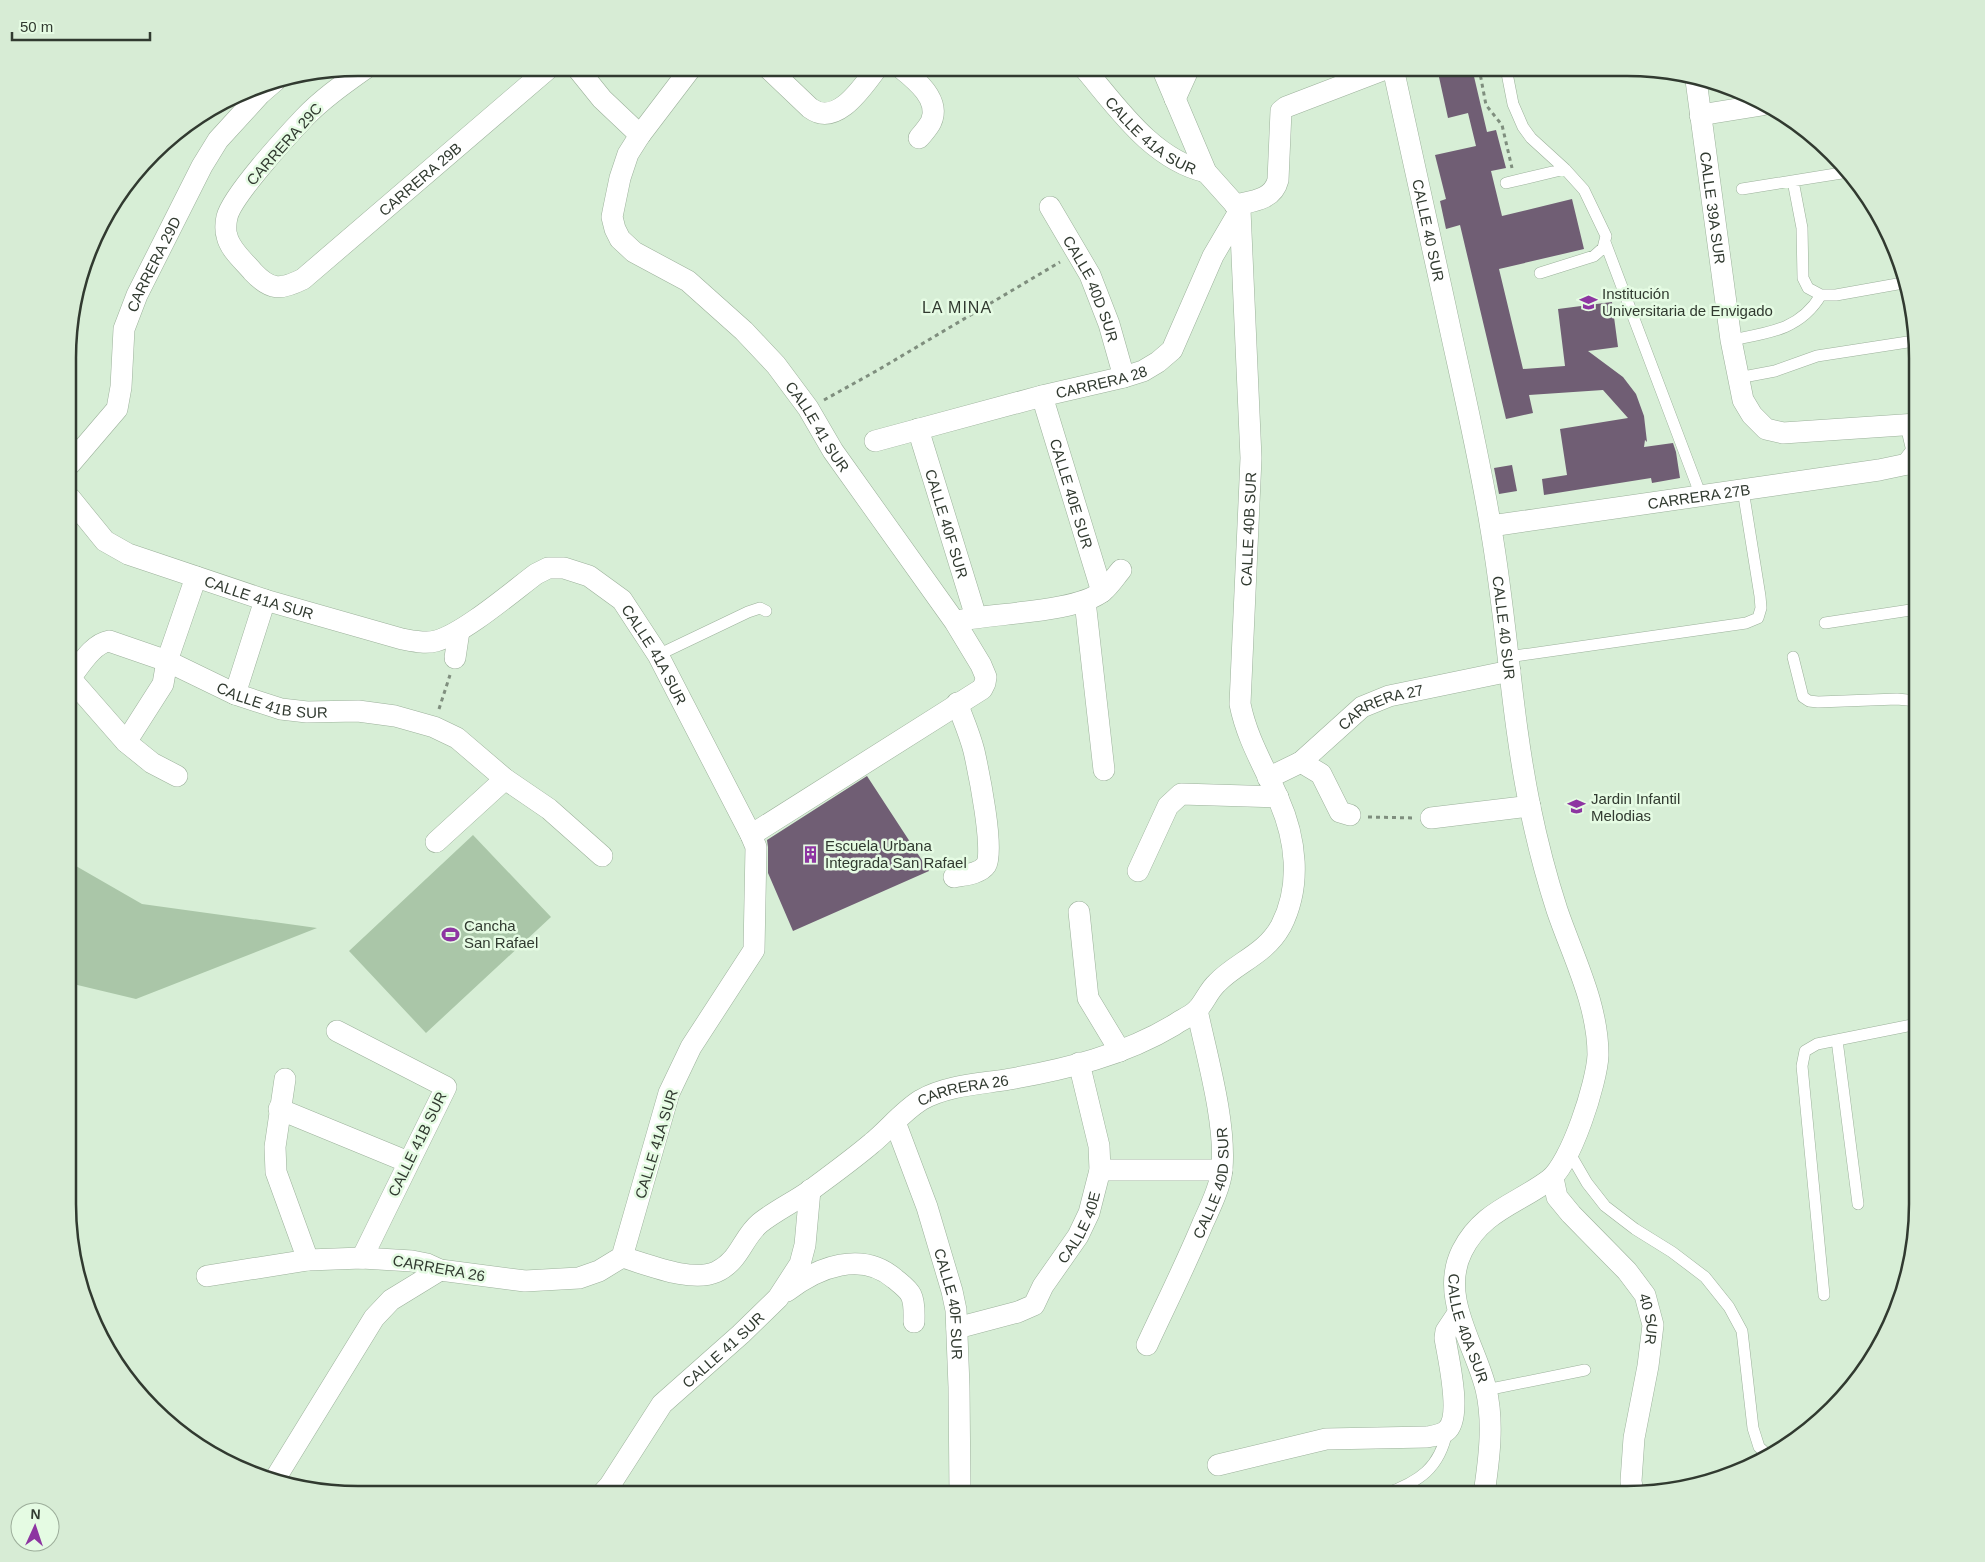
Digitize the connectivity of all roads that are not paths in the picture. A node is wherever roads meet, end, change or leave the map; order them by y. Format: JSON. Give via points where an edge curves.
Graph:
{"nodes":[{"id":1,"x":355,"y":76,"type":"edge"},
{"id":2,"x":540,"y":76,"type":"edge"},
{"id":3,"x":583,"y":76,"type":"edge"},
{"id":4,"x":685,"y":76,"type":"edge"},
{"id":5,"x":777,"y":76,"type":"edge"},
{"id":6,"x":871,"y":76,"type":"edge"},
{"id":7,"x":909,"y":76,"type":"edge"},
{"id":8,"x":1091,"y":76,"type":"edge"},
{"id":9,"x":1165,"y":76,"type":"edge"},
{"id":10,"x":1186,"y":76,"type":"edge"},
{"id":11,"x":1367,"y":76,"type":"edge"},
{"id":12,"x":1395,"y":76,"type":"edge"},
{"id":13,"x":1508,"y":76,"type":"edge"},
{"id":14,"x":1697,"y":85,"type":"edge"},
{"id":15,"x":260,"y":94,"type":"edge"},
{"id":16,"x":1175,"y":99,"type":"junction"},
{"id":17,"x":1754,"y":106,"type":"edge"},
{"id":18,"x":1700,"y":115,"type":"junction"},
{"id":19,"x":640,"y":135,"type":"junction"},
{"id":20,"x":919,"y":138,"type":"dead end"},
{"id":21,"x":1565,"y":169,"type":"junction"},
{"id":22,"x":1206,"y":172,"type":"junction"},
{"id":23,"x":1840,"y":173,"type":"edge"},
{"id":24,"x":1793,"y":180,"type":"junction"},
{"id":25,"x":1510,"y":182,"type":"road end"},
{"id":26,"x":1742,"y":189,"type":"dead end"},
{"id":27,"x":1050,"y":207,"type":"dead end"},
{"id":28,"x":1238,"y":208,"type":"junction"},
{"id":29,"x":1605,"y":242,"type":"junction"},
{"id":30,"x":1540,"y":273,"type":"dead end"},
{"id":31,"x":1899,"y":284,"type":"edge"},
{"id":32,"x":287,"y":287,"type":"joint"},
{"id":33,"x":1820,"y":295,"type":"junction"},
{"id":34,"x":1731,"y":340,"type":"junction"},
{"id":35,"x":1908,"y":341,"type":"edge"},
{"id":36,"x":1124,"y":377,"type":"junction"},
{"id":37,"x":1738,"y":378,"type":"junction"},
{"id":38,"x":1042,"y":396,"type":"junction"},
{"id":39,"x":1909,"y":425,"type":"edge"},
{"id":40,"x":918,"y":429,"type":"junction"},
{"id":41,"x":875,"y":441,"type":"dead end"},
{"id":42,"x":76,"y":457,"type":"edge"},
{"id":43,"x":1909,"y":464,"type":"edge"},
{"id":44,"x":1742,"y":490,"type":"junction"},
{"id":45,"x":1701,"y":496,"type":"junction"},
{"id":46,"x":76,"y":505,"type":"edge"},
{"id":47,"x":1491,"y":526,"type":"junction"},
{"id":48,"x":1121,"y":570,"type":"dead end"},
{"id":49,"x":196,"y":577,"type":"junction"},
{"id":50,"x":1094,"y":596,"type":"junction"},
{"id":51,"x":265,"y":600,"type":"junction"},
{"id":52,"x":1909,"y":610,"type":"edge"},
{"id":53,"x":766,"y":611,"type":"dead end"},
{"id":54,"x":976,"y":617,"type":"junction"},
{"id":55,"x":955,"y":622,"type":"junction"},
{"id":56,"x":1825,"y":623,"type":"dead end"},
{"id":57,"x":459,"y":631,"type":"junction"},
{"id":58,"x":658,"y":655,"type":"junction"},
{"id":59,"x":1793,"y":657,"type":"dead end"},
{"id":60,"x":455,"y":658,"type":"road end"},
{"id":61,"x":166,"y":661,"type":"junction"},
{"id":62,"x":1509,"y":664,"type":"junction"},
{"id":63,"x":76,"y":670,"type":"edge"},
{"id":64,"x":76,"y":685,"type":"edge"},
{"id":65,"x":235,"y":694,"type":"junction"},
{"id":66,"x":1909,"y":700,"type":"edge"},
{"id":67,"x":957,"y":703,"type":"junction"},
{"id":68,"x":126,"y":742,"type":"junction"},
{"id":69,"x":1301,"y":762,"type":"junction"},
{"id":70,"x":1104,"y":770,"type":"dead end"},
{"id":71,"x":177,"y":776,"type":"dead end"},
{"id":72,"x":1268,"y":778,"type":"junction"},
{"id":73,"x":505,"y":779,"type":"junction"},
{"id":74,"x":1278,"y":797,"type":"junction"},
{"id":75,"x":1530,"y":806,"type":"junction"},
{"id":76,"x":1350,"y":815,"type":"road end"},
{"id":77,"x":1431,"y":818,"type":"road end"},
{"id":78,"x":751,"y":835,"type":"junction"},
{"id":79,"x":436,"y":842,"type":"dead end"},
{"id":80,"x":602,"y":856,"type":"dead end"},
{"id":81,"x":1138,"y":871,"type":"dead end"},
{"id":82,"x":954,"y":878,"type":"dead end"},
{"id":83,"x":1293,"y":888,"type":"joint"},
{"id":84,"x":1079,"y":912,"type":"dead end"},
{"id":85,"x":1198,"y":1010,"type":"junction"},
{"id":86,"x":1909,"y":1026,"type":"edge"},
{"id":87,"x":337,"y":1031,"type":"dead end"},
{"id":88,"x":1836,"y":1040,"type":"junction"},
{"id":89,"x":1120,"y":1051,"type":"junction"},
{"id":90,"x":1079,"y":1063,"type":"junction"},
{"id":91,"x":284,"y":1079,"type":"dead end"},
{"id":92,"x":279,"y":1109,"type":"junction"},
{"id":93,"x":895,"y":1122,"type":"junction"},
{"id":94,"x":1568,"y":1152,"type":"junction"},
{"id":95,"x":408,"y":1162,"type":"junction"},
{"id":96,"x":1100,"y":1170,"type":"junction"},
{"id":97,"x":1222,"y":1170,"type":"junction"},
{"id":98,"x":1553,"y":1178,"type":"junction"},
{"id":99,"x":810,"y":1190,"type":"junction"},
{"id":100,"x":1858,"y":1204,"type":"dead end"},
{"id":101,"x":622,"y":1257,"type":"junction"},
{"id":102,"x":362,"y":1258,"type":"junction"},
{"id":103,"x":308,"y":1260,"type":"junction"},
{"id":104,"x":440,"y":1270,"type":"junction"},
{"id":105,"x":207,"y":1276,"type":"dead end"},
{"id":106,"x":1824,"y":1296,"type":"dead end"},
{"id":107,"x":778,"y":1298,"type":"junction"},
{"id":108,"x":1458,"y":1313,"type":"junction"},
{"id":109,"x":914,"y":1322,"type":"dead end"},
{"id":110,"x":957,"y":1328,"type":"junction"},
{"id":111,"x":1147,"y":1345,"type":"dead end"},
{"id":112,"x":1585,"y":1370,"type":"dead end"},
{"id":113,"x":1486,"y":1390,"type":"junction"},
{"id":114,"x":1447,"y":1431,"type":"junction"},
{"id":115,"x":1763,"y":1451,"type":"edge"},
{"id":116,"x":1218,"y":1465,"type":"dead end"},
{"id":117,"x":278,"y":1474,"type":"edge"},
{"id":118,"x":609,"y":1486,"type":"edge"},
{"id":119,"x":960,"y":1486,"type":"edge"},
{"id":120,"x":1407,"y":1486,"type":"edge"},
{"id":121,"x":1485,"y":1486,"type":"edge"},
{"id":122,"x":1632,"y":1486,"type":"edge"}],
"edges":[{"from":1,"to":32,"type":"street","name":"CARRERA 29C","via":[[304,118],[241,191],[227,216],[226,235],[234,251],[271,287]]},
{"from":2,"to":32,"type":"street","name":"CARRERA 29B","via":[[303,279]]},
{"from":3,"to":19,"type":"street","via":[[602,99]]},
{"from":4,"to":19,"type":"street"},
{"from":5,"to":6,"type":"street","via":[[815,112],[825,114],[839,109],[854,97]]},
{"from":7,"to":20,"type":"street","via":[[930,96],[933,112],[931,122]]},
{"from":8,"to":22,"type":"street","name":"CALLE 41A SUR","via":[[1156,148],[1180,163]]},
{"from":9,"to":16,"type":"street"},
{"from":10,"to":16,"type":"street"},
{"from":11,"to":28,"type":"street","via":[[1281,111],[1276,189]]},
{"from":12,"to":47,"type":"street","name":"CALLE 40 SUR"},
{"from":13,"to":21,"type":"lane","via":[[1513,104],[1524,127],[1531,138]]},
{"from":14,"to":18,"type":"street","name":"CALLE 39A SUR"},
{"from":15,"to":42,"type":"street","name":"CARRERA 29D","via":[[218,140],[202,166],[137,295],[124,329],[117,409]]},
{"from":16,"to":22,"type":"street"},
{"from":17,"to":18,"type":"street"},
{"from":18,"to":34,"type":"street","name":"CALLE 39A SUR"},
{"from":19,"to":55,"type":"street","name":"CALLE 41 SUR","via":[[628,154],[612,217],[620,239],[634,252],[688,281],[776,365]]},
{"from":21,"to":25,"type":"lane"},
{"from":21,"to":29,"type":"lane","via":[[1584,190],[1604,230]]},
{"from":22,"to":28,"type":"street"},
{"from":23,"to":24,"type":"lane"},
{"from":24,"to":26,"type":"lane"},
{"from":24,"to":33,"type":"lane","via":[[1802,228],[1803,278],[1808,288]]},
{"from":27,"to":36,"type":"street","name":"CALLE 40D SUR","via":[[1090,275],[1109,324]]},
{"from":28,"to":36,"type":"street","name":"CARRERA 28","via":[[1172,350],[1142,371]]},
{"from":28,"to":72,"type":"street","name":"CALLE 40B SUR","via":[[1251,458],[1240,704],[1244,725]]},
{"from":29,"to":30,"type":"lane","via":[[1594,256]]},
{"from":29,"to":45,"type":"lane"},
{"from":31,"to":33,"type":"lane","via":[[1836,296]]},
{"from":33,"to":34,"type":"lane","via":[[1814,307],[1787,327]]},
{"from":34,"to":37,"type":"street","name":"CALLE 39A SUR"},
{"from":35,"to":37,"type":"lane","via":[[1817,356],[1775,371]]},
{"from":36,"to":38,"type":"street","name":"CARRERA 28"},
{"from":37,"to":39,"type":"street","name":"CALLE 39A SUR","via":[[1743,400],[1766,429],[1783,433]]},
{"from":38,"to":40,"type":"street","name":"CARRERA 28"},
{"from":38,"to":50,"type":"street","name":"CALLE 40E SUR"},
{"from":40,"to":41,"type":"street","name":"CARRERA 28"},
{"from":40,"to":54,"type":"street","name":"CALLE 40F SUR"},
{"from":43,"to":44,"type":"street","name":"CARRERA 27B"},
{"from":44,"to":45,"type":"street","name":"CARRERA 27B"},
{"from":44,"to":62,"type":"lane","via":[[1760,596],[1758,618],[1746,623]]},
{"from":45,"to":47,"type":"street","name":"CARRERA 27B"},
{"from":46,"to":49,"type":"street","name":"CALLE 41A SUR","via":[[105,541],[117,549]]},
{"from":47,"to":62,"type":"street","name":"CALLE 40 SUR"},
{"from":48,"to":50,"type":"street"},
{"from":49,"to":51,"type":"street","name":"CALLE 41A SUR"},
{"from":49,"to":61,"type":"street"},
{"from":50,"to":54,"type":"street","via":[[1041,610]]},
{"from":50,"to":70,"type":"street","name":"CALLE 40E SUR"},
{"from":51,"to":57,"type":"street","name":"CALLE 41A SUR","via":[[420,643],[437,641]]},
{"from":51,"to":65,"type":"street"},
{"from":52,"to":56,"type":"lane"},
{"from":53,"to":58,"type":"lane","via":[[760,608],[748,612]]},
{"from":54,"to":55,"type":"street"},
{"from":55,"to":67,"type":"street","name":"CALLE 41 SUR","via":[[986,677],[982,689]]},
{"from":57,"to":58,"type":"street","name":"CALLE 41A SUR","via":[[536,574],[548,568],[564,568],[589,576],[622,600]]},
{"from":57,"to":60,"type":"street"},
{"from":58,"to":78,"type":"street","name":"CALLE 41A SUR"},
{"from":59,"to":66,"type":"lane","via":[[1802,697],[1809,700]]},
{"from":61,"to":63,"type":"street","name":"CALLE 41B SUR","via":[[109,641],[94,648]]},
{"from":61,"to":65,"type":"street","name":"CALLE 41B SUR"},
{"from":61,"to":68,"type":"street","via":[[163,684]]},
{"from":62,"to":69,"type":"street","name":"CARRERA 27","via":[[1389,696],[1362,707]]},
{"from":62,"to":75,"type":"street","name":"CALLE 40 SUR"},
{"from":64,"to":68,"type":"street","name":"CALLE 41B SUR"},
{"from":65,"to":73,"type":"street","name":"CALLE 41B SUR","via":[[281,709],[358,711],[395,716],[434,727],[457,738]]},
{"from":67,"to":78,"type":"street"},
{"from":67,"to":82,"type":"street","via":[[974,749],[989,853],[982,869]]},
{"from":68,"to":71,"type":"street","name":"CALLE 41B SUR"},
{"from":69,"to":72,"type":"street","name":"CARRERA 27"},
{"from":69,"to":76,"type":"street","via":[[1321,774],[1340,812]]},
{"from":72,"to":74,"type":"street","name":"CALLE 40B SUR"},
{"from":73,"to":79,"type":"street"},
{"from":73,"to":80,"type":"street","name":"CALLE 41B SUR","via":[[550,809]]},
{"from":74,"to":81,"type":"street","via":[[1181,794],[1168,806]]},
{"from":74,"to":83,"type":"street","name":"CALLE 40B SUR","via":[[1294,850]]},
{"from":75,"to":77,"type":"street"},
{"from":75,"to":94,"type":"street","name":"CALLE 40 SUR","via":[[1556,909],[1596,1024],[1598,1059],[1589,1101]]},
{"from":78,"to":101,"type":"street","name":"CALLE 41A SUR","via":[[756,847],[754,950],[692,1047],[669,1093]]},
{"from":83,"to":85,"type":"street","name":"CARRERA 26","via":[[1281,925],[1273,937],[1261,950],[1216,983]]},
{"from":84,"to":89,"type":"street","via":[[1088,998]]},
{"from":85,"to":89,"type":"street","name":"CARRERA 26","via":[[1162,1032]]},
{"from":85,"to":97,"type":"street","name":"CALLE 40D SUR","via":[[1216,1100]]},
{"from":86,"to":88,"type":"lane"},
{"from":87,"to":95,"type":"street","name":"CALLE 41B SUR","via":[[446,1087]]},
{"from":88,"to":100,"type":"lane"},
{"from":88,"to":106,"type":"lane","via":[[1817,1044],[1805,1051],[1802,1066]]},
{"from":89,"to":90,"type":"street","name":"CARRERA 26"},
{"from":90,"to":93,"type":"street","name":"CARRERA 26","via":[[1054,1071],[942,1091],[919,1101]]},
{"from":90,"to":96,"type":"street","name":"CALLE 40E","via":[[1100,1146]]},
{"from":91,"to":92,"type":"street"},
{"from":92,"to":95,"type":"street"},
{"from":92,"to":103,"type":"street","via":[[274,1148],[276,1172]]},
{"from":93,"to":99,"type":"street","name":"CARRERA 26"},
{"from":93,"to":110,"type":"street","name":"CALLE 40F SUR","via":[[927,1206],[952,1291]]},
{"from":94,"to":98,"type":"street","name":"CALLE 40 SUR"},
{"from":94,"to":115,"type":"lane","via":[[1605,1206],[1705,1277],[1729,1307],[1742,1331],[1753,1428]]},
{"from":95,"to":102,"type":"street","name":"CALLE 41B SUR"},
{"from":96,"to":97,"type":"street"},
{"from":96,"to":110,"type":"street","name":"CALLE 40E","via":[[1089,1213],[1078,1236],[1043,1286],[1034,1305]]},
{"from":97,"to":111,"type":"street","name":"CALLE 40D SUR","via":[[1194,1246]]},
{"from":98,"to":108,"type":"street","name":"CALLE 40A SUR","via":[[1494,1213],[1474,1231],[1461,1252],[1456,1269],[1454,1292]]},
{"from":98,"to":122,"type":"street","name":"40 SUR","via":[[1557,1197],[1626,1270],[1645,1295],[1653,1324],[1634,1438]]},
{"from":99,"to":101,"type":"street","name":"CARRERA 26","via":[[758,1225],[732,1262],[715,1272],[683,1274]]},
{"from":99,"to":107,"type":"street","name":"CALLE 41 SUR","via":[[805,1246],[800,1264]]},
{"from":101,"to":104,"type":"street","name":"CARRERA 26","via":[[600,1271],[579,1278],[525,1281]]},
{"from":102,"to":103,"type":"street","name":"CARRERA 26"},
{"from":102,"to":104,"type":"street","name":"CARRERA 26","via":[[412,1261]]},
{"from":103,"to":105,"type":"street","name":"CARRERA 26"},
{"from":104,"to":117,"type":"street","via":[[391,1300],[378,1314]]},
{"from":107,"to":109,"type":"street","via":[[811,1275],[843,1264],[868,1263],[892,1276],[908,1290],[914,1302]]},
{"from":107,"to":118,"type":"street","name":"CALLE 41 SUR","via":[[662,1404]]},
{"from":108,"to":113,"type":"street","name":"CALLE 40A SUR","via":[[1472,1344]]},
{"from":108,"to":114,"type":"street","via":[[1445,1338],[1454,1398],[1454,1412]]},
{"from":110,"to":119,"type":"street","name":"CALLE 40F SUR"},
{"from":112,"to":113,"type":"lane"},
{"from":113,"to":121,"type":"street","name":"CALLE 40A SUR","via":[[1490,1419]]},
{"from":114,"to":116,"type":"street","via":[[1427,1437],[1326,1439]]},
{"from":114,"to":120,"type":"lane","via":[[1444,1447],[1436,1461],[1424,1475]]}]}
